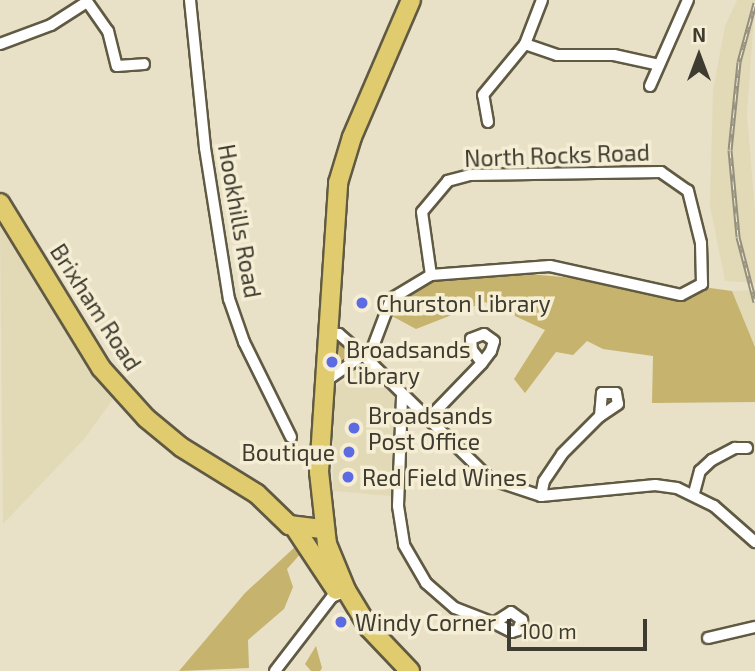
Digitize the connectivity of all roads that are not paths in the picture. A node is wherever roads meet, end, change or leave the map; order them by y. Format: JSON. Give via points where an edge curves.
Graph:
{"nodes":[{"id":1,"x":190,"y":0,"type":"edge"},
{"id":2,"x":411,"y":0,"type":"edge"},
{"id":3,"x":542,"y":0,"type":"edge"},
{"id":4,"x":688,"y":0,"type":"edge"},
{"id":5,"x":86,"y":1,"type":"edge"},
{"id":6,"x":0,"y":44,"type":"edge"},
{"id":7,"x":525,"y":44,"type":"junction"},
{"id":8,"x":144,"y":64,"type":"dead end"},
{"id":9,"x":659,"y":65,"type":"junction"},
{"id":10,"x":650,"y":86,"type":"dead end"},
{"id":11,"x":488,"y":122,"type":"dead end"},
{"id":12,"x":0,"y":203,"type":"edge"},
{"id":13,"x":431,"y":275,"type":"junction"},
{"id":14,"x":325,"y":333,"type":"junction"},
{"id":15,"x":365,"y":358,"type":"junction"},
{"id":16,"x":482,"y":363,"type":"dead end"},
{"id":17,"x":323,"y":383,"type":"junction"},
{"id":18,"x":402,"y":397,"type":"junction"},
{"id":19,"x":600,"y":416,"type":"dead end"},
{"id":20,"x":427,"y":420,"type":"junction"},
{"id":21,"x":291,"y":437,"type":"dead end"},
{"id":22,"x":747,"y":448,"type":"dead end"},
{"id":23,"x":694,"y":493,"type":"junction"},
{"id":24,"x":541,"y":496,"type":"junction"},
{"id":25,"x":295,"y":528,"type":"junction"},
{"id":26,"x":326,"y":536,"type":"junction"},
{"id":27,"x":755,"y":542,"type":"edge"},
{"id":28,"x":340,"y":592,"type":"junction"},
{"id":29,"x":494,"y":623,"type":"dead end"},
{"id":30,"x":755,"y":627,"type":"edge"},
{"id":31,"x":708,"y":638,"type":"dead end"},
{"id":32,"x":275,"y":671,"type":"edge"},
{"id":33,"x":390,"y":671,"type":"edge"},
{"id":34,"x":410,"y":671,"type":"edge"}],
"edges":[{"from":1,"to":21,"type":"street","name":"Hookhills Road","via":[[205,148],[229,299],[244,342]]},
{"from":2,"to":14,"type":"main road","via":[[352,137],[338,183]]},
{"from":3,"to":7,"type":"street"},
{"from":4,"to":9,"type":"street"},
{"from":5,"to":6,"type":"street","via":[[51,25]]},
{"from":5,"to":8,"type":"street","via":[[108,31],[111,67]]},
{"from":7,"to":9,"type":"street","via":[[557,55],[614,55]]},
{"from":7,"to":11,"type":"street","via":[[482,95]]},
{"from":9,"to":10,"type":"street"},
{"from":12,"to":25,"type":"main road","name":"Brixham Road","via":[[113,384],[181,447],[240,482]]},
{"from":13,"to":13,"type":"street","name":"North Rocks Road","via":[[422,212],[448,181],[470,175],[660,172],[688,191],[701,243],[702,284],[681,295],[550,266]]},
{"from":13,"to":15,"type":"street","name":"North Rocks Road","via":[[391,299]]},
{"from":14,"to":15,"type":"street","via":[[339,334]]},
{"from":14,"to":17,"type":"main road"},
{"from":15,"to":17,"type":"street"},
{"from":15,"to":18,"type":"street"},
{"from":16,"to":20,"type":"street"},
{"from":17,"to":26,"type":"main road","via":[[318,472]]},
{"from":18,"to":20,"type":"street"},
{"from":18,"to":29,"type":"street","via":[[398,506],[404,545],[426,583],[443,599],[474,618]]},
{"from":19,"to":24,"type":"street","via":[[562,454],[544,481]]},
{"from":20,"to":24,"type":"street","via":[[490,479]]},
{"from":22,"to":23,"type":"street","via":[[736,448],[706,465]]},
{"from":23,"to":24,"type":"street","via":[[655,485]]},
{"from":23,"to":27,"type":"street"},
{"from":25,"to":26,"type":"main road"},
{"from":25,"to":28,"type":"main road","name":"Brixham Road"},
{"from":26,"to":28,"type":"main road"},
{"from":28,"to":32,"type":"street"},
{"from":28,"to":33,"type":"main road","via":[[362,637]]},
{"from":28,"to":34,"type":"main road"},
{"from":30,"to":31,"type":"street"}]}
